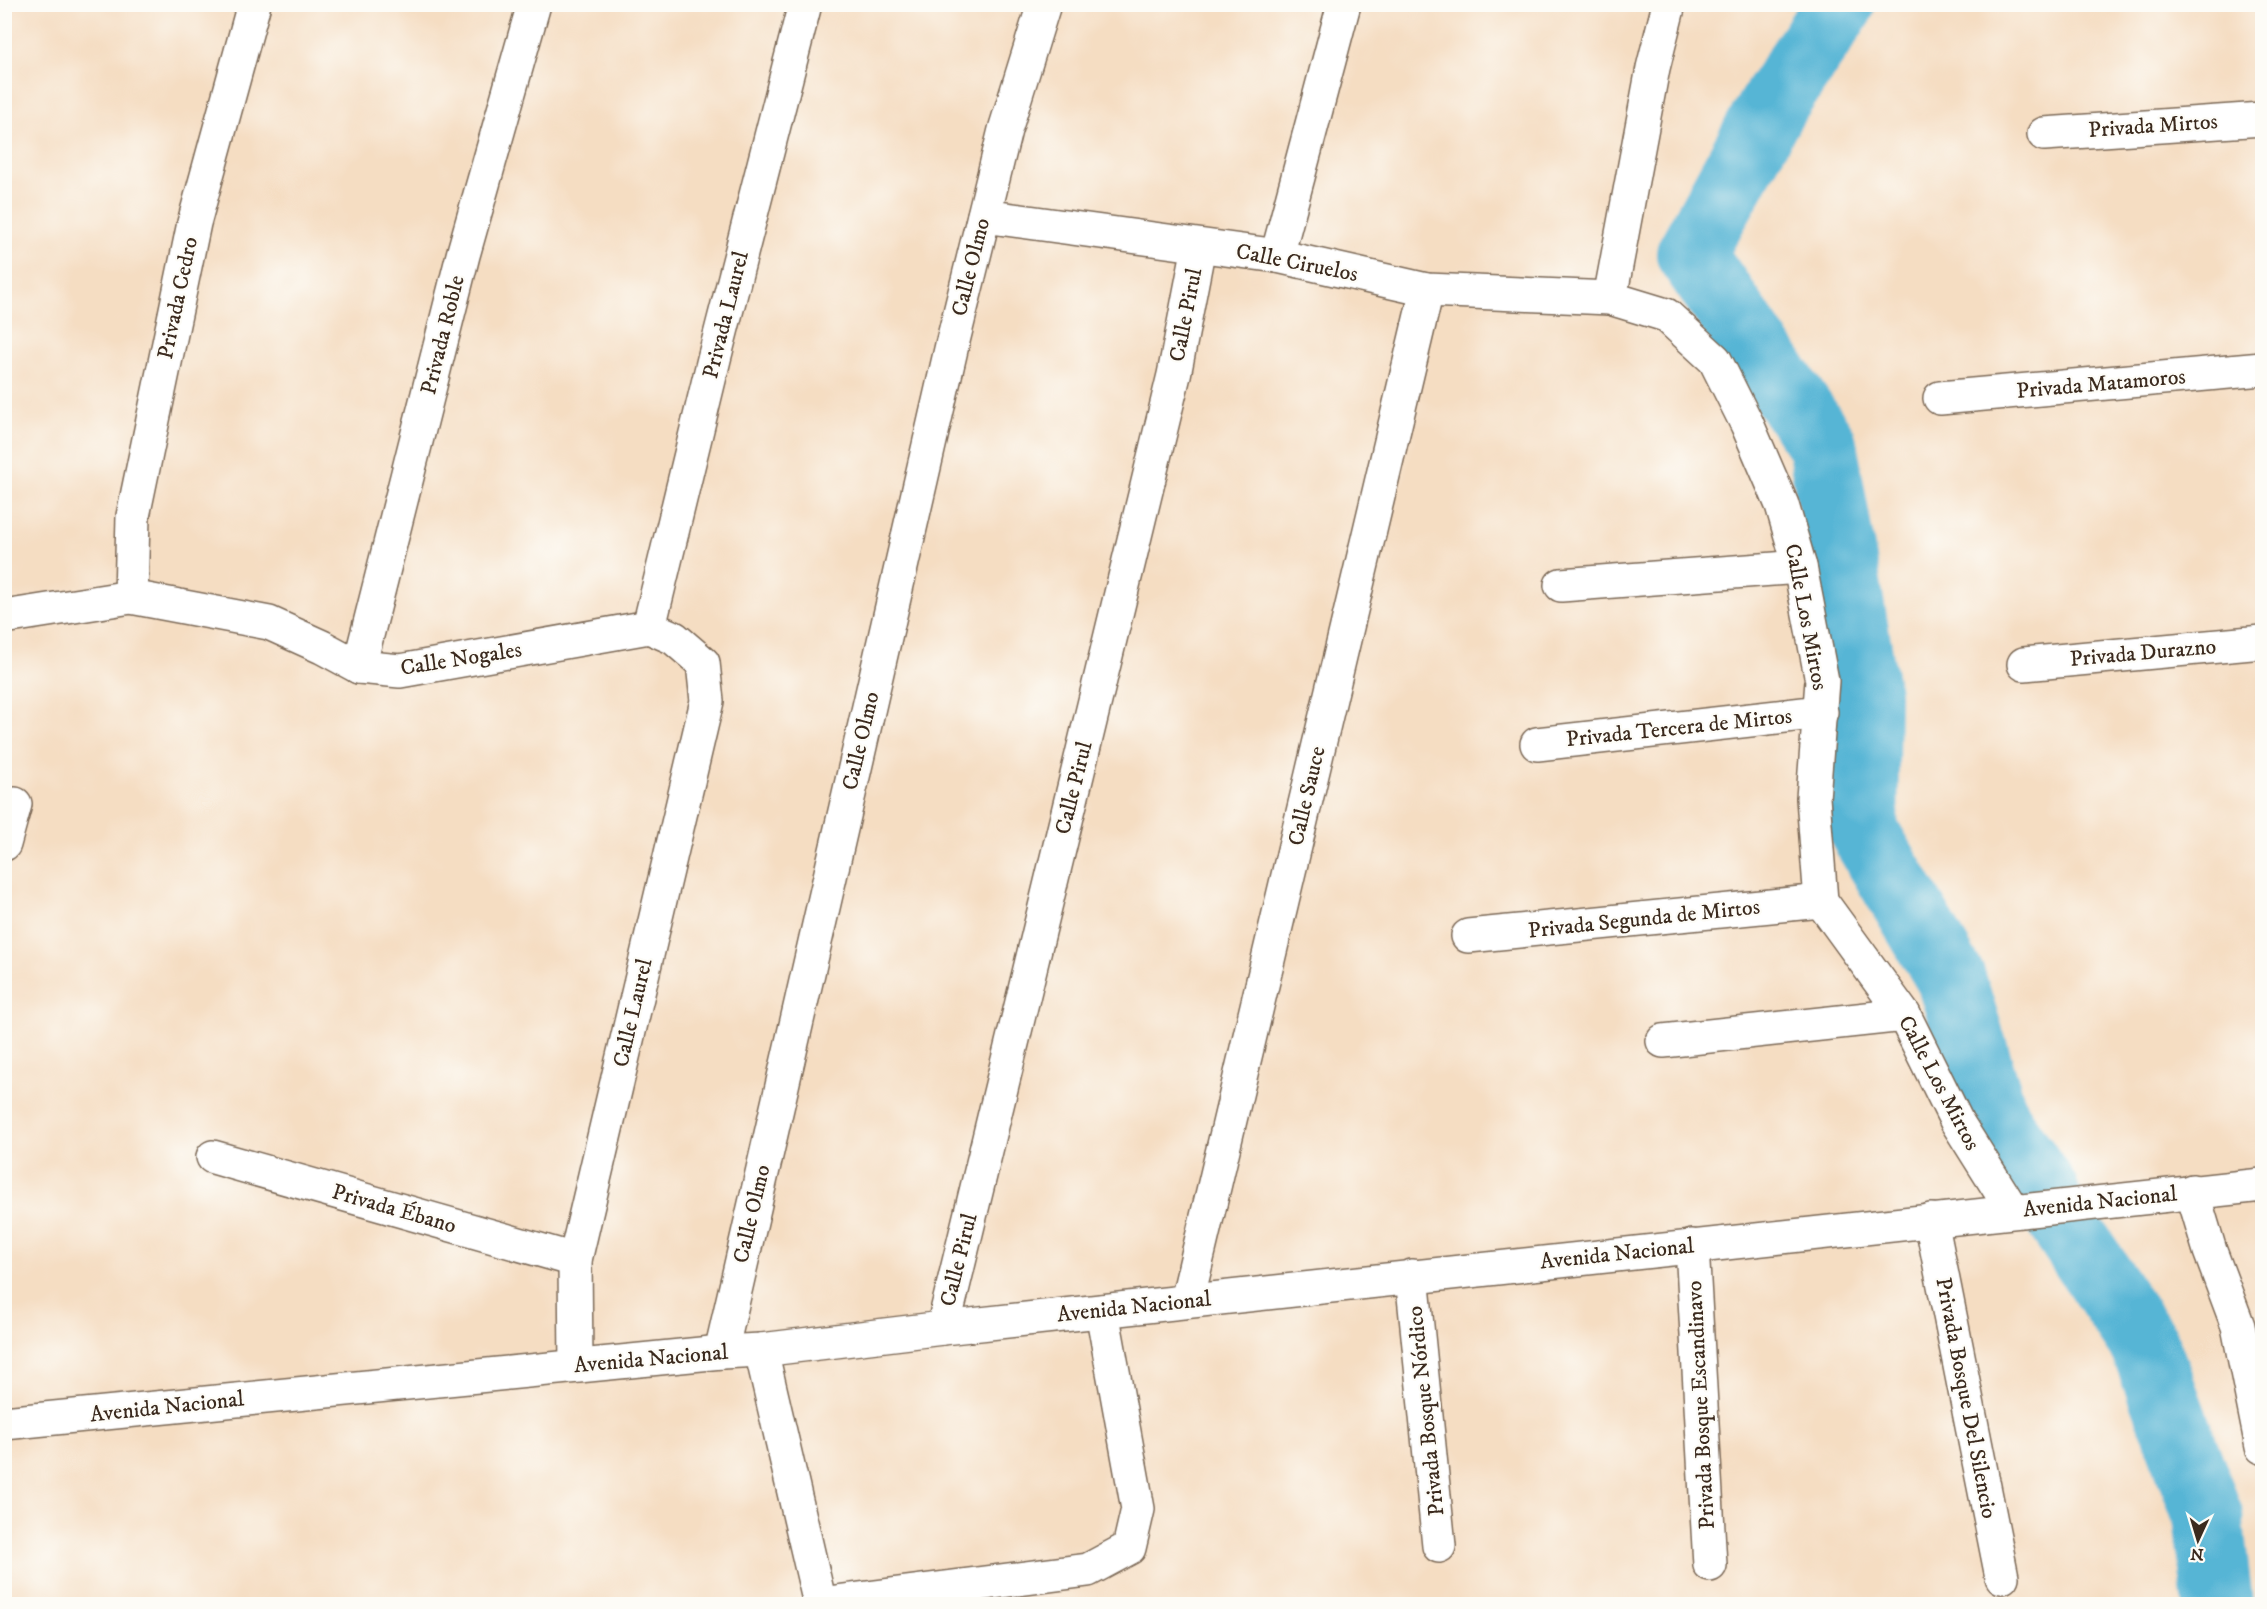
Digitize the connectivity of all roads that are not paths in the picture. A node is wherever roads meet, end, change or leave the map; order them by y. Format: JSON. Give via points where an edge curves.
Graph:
{"nodes":[{"id":1,"x":254,"y":4,"type":"edge"},
{"id":2,"x":534,"y":4,"type":"edge"},
{"id":3,"x":806,"y":4,"type":"edge"},
{"id":4,"x":1044,"y":4,"type":"edge"},
{"id":5,"x":1344,"y":4,"type":"edge"},
{"id":6,"x":1669,"y":4,"type":"edge"},
{"id":7,"x":2262,"y":119,"type":"edge"},
{"id":8,"x":2044,"y":134,"type":"dead end"},
{"id":9,"x":984,"y":216,"type":"junction"},
{"id":10,"x":1199,"y":246,"type":"junction"},
{"id":11,"x":1276,"y":256,"type":"junction"},
{"id":12,"x":1427,"y":290,"type":"junction"},
{"id":13,"x":1610,"y":298,"type":"junction"},
{"id":14,"x":2262,"y":369,"type":"edge"},
{"id":15,"x":1940,"y":398,"type":"dead end"},
{"id":16,"x":1800,"y":567,"type":"junction"},
{"id":17,"x":1561,"y":585,"type":"dead end"},
{"id":18,"x":130,"y":597,"type":"junction"},
{"id":19,"x":4,"y":617,"type":"edge"},
{"id":20,"x":649,"y":627,"type":"junction"},
{"id":21,"x":2262,"y":642,"type":"edge"},
{"id":22,"x":2024,"y":664,"type":"dead end"},
{"id":23,"x":359,"y":667,"type":"junction"},
{"id":24,"x":1821,"y":712,"type":"junction"},
{"id":25,"x":1537,"y":744,"type":"dead end"},
{"id":26,"x":15,"y":804,"type":"dead end"},
{"id":27,"x":4,"y":844,"type":"edge"},
{"id":28,"x":1821,"y":901,"type":"junction"},
{"id":29,"x":1468,"y":936,"type":"dead end"},
{"id":30,"x":1904,"y":1015,"type":"junction"},
{"id":31,"x":1663,"y":1041,"type":"dead end"},
{"id":32,"x":213,"y":1158,"type":"dead end"},
{"id":33,"x":2262,"y":1185,"type":"edge"},
{"id":34,"x":2192,"y":1191,"type":"junction"},
{"id":35,"x":2013,"y":1211,"type":"junction"},
{"id":36,"x":1931,"y":1220,"type":"junction"},
{"id":37,"x":1692,"y":1246,"type":"junction"},
{"id":38,"x":575,"y":1260,"type":"junction"},
{"id":39,"x":1412,"y":1276,"type":"junction"},
{"id":40,"x":1187,"y":1301,"type":"junction"},
{"id":41,"x":1102,"y":1311,"type":"junction"},
{"id":42,"x":943,"y":1328,"type":"junction"},
{"id":43,"x":761,"y":1350,"type":"junction"},
{"id":44,"x":721,"y":1352,"type":"junction"},
{"id":45,"x":576,"y":1366,"type":"junction"},
{"id":46,"x":4,"y":1423,"type":"edge"},
{"id":47,"x":2262,"y":1447,"type":"edge"},
{"id":48,"x":1439,"y":1546,"type":"dead end"},
{"id":49,"x":1710,"y":1565,"type":"dead end"},
{"id":50,"x":2002,"y":1577,"type":"dead end"},
{"id":51,"x":820,"y":1604,"type":"edge"}],
"edges":[{"from":1,"to":18,"type":"street","name":"Privada Cedro","via":[[194,223],[133,516]]},
{"from":2,"to":23,"type":"street","name":"Privada Roble","via":[[463,255]]},
{"from":3,"to":20,"type":"street","name":"Privada Laurel"},
{"from":4,"to":9,"type":"street","name":"Calle Olmo","via":[[1005,130]]},
{"from":5,"to":11,"type":"street"},
{"from":6,"to":13,"type":"street","via":[[1653,68]]},
{"from":7,"to":8,"type":"street","name":"Privada Mirtos"},
{"from":9,"to":10,"type":"street","name":"Calle Ciruelos"},
{"from":9,"to":44,"type":"street","name":"Calle Olmo"},
{"from":10,"to":11,"type":"street","name":"Calle Ciruelos"},
{"from":10,"to":42,"type":"street","name":"Calle Pirul","via":[[1174,375]]},
{"from":11,"to":12,"type":"street","name":"Calle Ciruelos"},
{"from":12,"to":13,"type":"street","name":"Calle Ciruelos"},
{"from":12,"to":40,"type":"street","name":"Calle Sauce"},
{"from":13,"to":16,"type":"street","name":"Calle Los Mirtos","via":[[1666,315],[1715,360],[1782,505]]},
{"from":14,"to":15,"type":"street","name":"Privada Matamoros"},
{"from":16,"to":17,"type":"street"},
{"from":16,"to":24,"type":"street","name":"Calle Los Mirtos","via":[[1822,681]]},
{"from":18,"to":19,"type":"street","name":"Calle Nogales"},
{"from":18,"to":23,"type":"street","name":"Calle Nogales","via":[[269,623]]},
{"from":20,"to":23,"type":"street","name":"Calle Nogales","via":[[400,670]]},
{"from":20,"to":38,"type":"street","name":"Calle Laurel","via":[[674,638],[703,663],[707,701]]},
{"from":21,"to":22,"type":"street","name":"Privada Durazno"},
{"from":24,"to":25,"type":"street","name":"Privada Tercera de Mirtos"},
{"from":24,"to":28,"type":"street","name":"Calle Los Mirtos","via":[[1813,798]]},
{"from":26,"to":27,"type":"street"},
{"from":28,"to":29,"type":"street","name":"Privada Segunda de Mirtos"},
{"from":28,"to":30,"type":"street","name":"Calle Los Mirtos"},
{"from":30,"to":31,"type":"street"},
{"from":30,"to":35,"type":"street","name":"Calle Los Mirtos","via":[[1957,1122]]},
{"from":32,"to":38,"type":"street","name":"Privada Ébano"},
{"from":33,"to":34,"type":"street","name":"Avenida Nacional"},
{"from":34,"to":35,"type":"street","name":"Avenida Nacional"},
{"from":34,"to":47,"type":"street","via":[[2238,1326]]},
{"from":35,"to":36,"type":"street","name":"Avenida Nacional"},
{"from":36,"to":37,"type":"street","name":"Avenida Nacional"},
{"from":36,"to":50,"type":"street","name":"Privada Bosque Del Silencio"},
{"from":37,"to":39,"type":"street","name":"Avenida Nacional"},
{"from":37,"to":49,"type":"street","name":"Privada Bosque Escandinavo"},
{"from":38,"to":45,"type":"street","name":"Calle Laurel"},
{"from":39,"to":40,"type":"street","name":"Avenida Nacional"},
{"from":39,"to":48,"type":"street","name":"Privada Bosque Nórdico"},
{"from":40,"to":41,"type":"street","name":"Avenida Nacional"},
{"from":41,"to":42,"type":"street","name":"Avenida Nacional"},
{"from":41,"to":51,"type":"street","via":[[1138,1509],[1129,1548],[1088,1570]]},
{"from":42,"to":43,"type":"street","name":"Avenida Nacional"},
{"from":43,"to":44,"type":"street","name":"Avenida Nacional"},
{"from":43,"to":51,"type":"street"},
{"from":44,"to":45,"type":"street","name":"Avenida Nacional"},
{"from":45,"to":46,"type":"street","name":"Avenida Nacional"}]}
